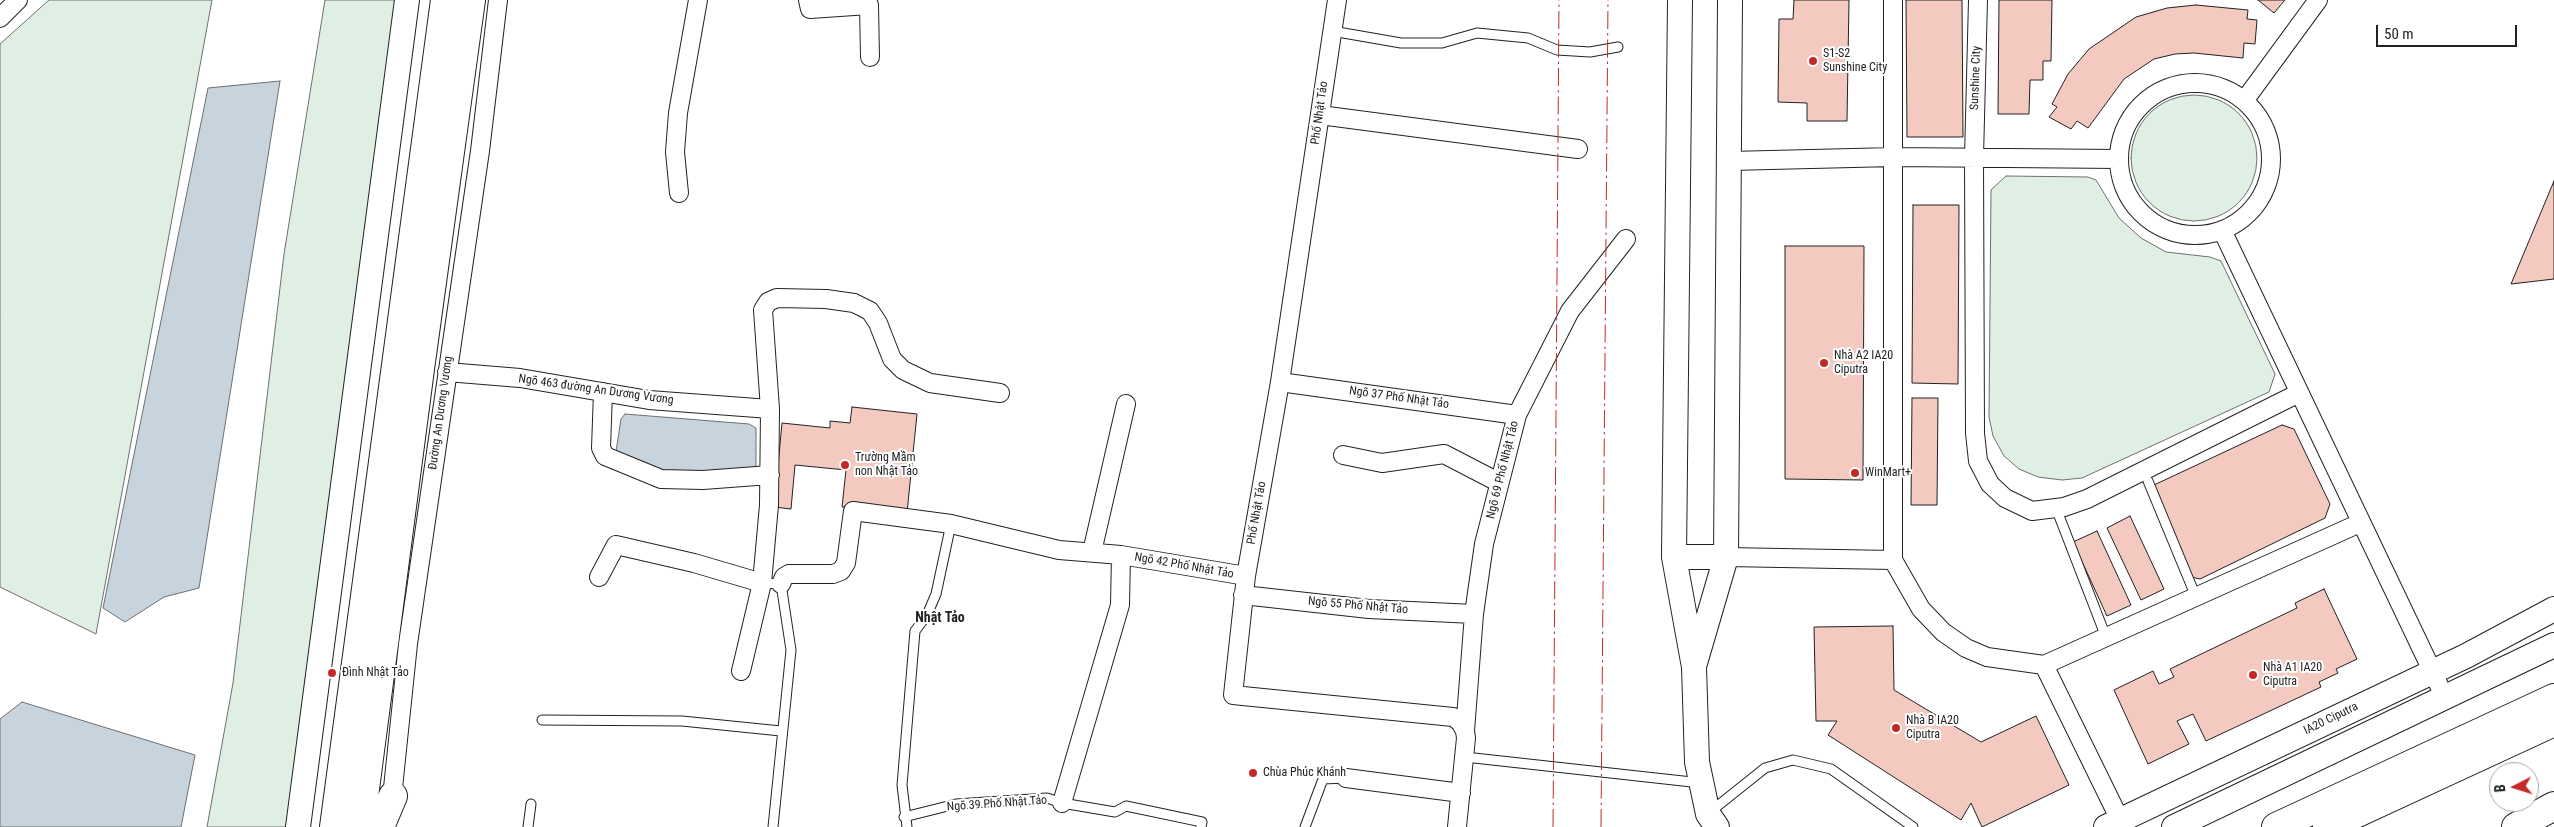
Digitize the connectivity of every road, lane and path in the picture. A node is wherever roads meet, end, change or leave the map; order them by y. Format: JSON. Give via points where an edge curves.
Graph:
{"nodes":[{"id":1,"x":18,"y":0,"type":"edge"},
{"id":2,"x":408,"y":0,"type":"edge"},
{"id":3,"x":445,"y":0,"type":"edge"},
{"id":4,"x":471,"y":0,"type":"edge"},
{"id":5,"x":498,"y":0,"type":"edge"},
{"id":6,"x":698,"y":0,"type":"edge"},
{"id":7,"x":808,"y":0,"type":"edge"},
{"id":8,"x":1337,"y":0,"type":"edge"},
{"id":9,"x":1680,"y":0,"type":"edge"},
{"id":10,"x":1730,"y":0,"type":"edge"},
{"id":11,"x":1893,"y":0,"type":"edge"},
{"id":12,"x":1978,"y":0,"type":"edge"},
{"id":13,"x":2318,"y":0,"type":"edge"},
{"id":14,"x":0,"y":18,"type":"edge"},
{"id":15,"x":1332,"y":31,"type":"junction"},
{"id":16,"x":1618,"y":47,"type":"dead end"},
{"id":17,"x":870,"y":57,"type":"dead end"},
{"id":18,"x":2244,"y":100,"type":"junction"},
{"id":19,"x":1320,"y":115,"type":"junction"},
{"id":20,"x":1578,"y":149,"type":"dead end"},
{"id":21,"x":1894,"y":157,"type":"junction"},
{"id":22,"x":1974,"y":157,"type":"junction"},
{"id":23,"x":2119,"y":159,"type":"junction"},
{"id":24,"x":1728,"y":161,"type":"junction"},
{"id":25,"x":679,"y":193,"type":"dead end"},
{"id":26,"x":2222,"y":230,"type":"junction"},
{"id":27,"x":1626,"y":239,"type":"dead end"},
{"id":28,"x":446,"y":372,"type":"junction"},
{"id":29,"x":1280,"y":382,"type":"junction"},
{"id":30,"x":603,"y":392,"type":"junction"},
{"id":31,"x":1000,"y":393,"type":"dead end"},
{"id":32,"x":2299,"y":393,"type":"junction"},
{"id":33,"x":1126,"y":404,"type":"dead end"},
{"id":34,"x":770,"y":409,"type":"junction"},
{"id":35,"x":1517,"y":415,"type":"junction"},
{"id":36,"x":1344,"y":455,"type":"dead end"},
{"id":37,"x":770,"y":475,"type":"junction"},
{"id":38,"x":2148,"y":481,"type":"dead end"},
{"id":39,"x":1498,"y":482,"type":"junction"},
{"id":40,"x":2056,"y":508,"type":"junction"},
{"id":41,"x":2360,"y":523,"type":"junction"},
{"id":42,"x":951,"y":524,"type":"junction"},
{"id":43,"x":1092,"y":552,"type":"junction"},
{"id":44,"x":1122,"y":555,"type":"junction"},
{"id":45,"x":1674,"y":557,"type":"junction"},
{"id":46,"x":1726,"y":557,"type":"junction"},
{"id":47,"x":1893,"y":560,"type":"junction"},
{"id":48,"x":1246,"y":576,"type":"junction"},
{"id":49,"x":599,"y":578,"type":"dead end"},
{"id":50,"x":762,"y":583,"type":"junction"},
{"id":51,"x":782,"y":584,"type":"junction"},
{"id":52,"x":1243,"y":596,"type":"junction"},
{"id":53,"x":2196,"y":597,"type":"junction"},
{"id":54,"x":2554,"y":609,"type":"edge"},
{"id":55,"x":1474,"y":614,"type":"junction"},
{"id":56,"x":2106,"y":637,"type":"junction"},
{"id":57,"x":2554,"y":645,"type":"edge"},
{"id":58,"x":2044,"y":665,"type":"junction"},
{"id":59,"x":1694,"y":667,"type":"junction"},
{"id":60,"x":741,"y":671,"type":"dead end"},
{"id":61,"x":2432,"y":672,"type":"junction"},
{"id":62,"x":2445,"y":698,"type":"junction"},
{"id":63,"x":2554,"y":698,"type":"edge"},
{"id":64,"x":542,"y":720,"type":"dead end"},
{"id":65,"x":2554,"y":722,"type":"edge"},
{"id":66,"x":781,"y":731,"type":"junction"},
{"id":67,"x":1465,"y":731,"type":"junction"},
{"id":68,"x":1465,"y":757,"type":"junction"},
{"id":69,"x":1346,"y":778,"type":"joint"},
{"id":70,"x":1702,"y":784,"type":"junction"},
{"id":71,"x":1462,"y":793,"type":"junction"},
{"id":72,"x":393,"y":796,"type":"junction"},
{"id":73,"x":1062,"y":803,"type":"junction"},
{"id":74,"x":531,"y":804,"type":"dead end"},
{"id":75,"x":2554,"y":806,"type":"edge"},
{"id":76,"x":904,"y":817,"type":"junction"},
{"id":77,"x":2554,"y":818,"type":"edge"},
{"id":78,"x":1712,"y":820,"type":"edge"},
{"id":79,"x":2113,"y":824,"type":"edge"},
{"id":80,"x":298,"y":827,"type":"edge"},
{"id":81,"x":334,"y":827,"type":"edge"},
{"id":82,"x":360,"y":827,"type":"edge"},
{"id":83,"x":380,"y":827,"type":"edge"},
{"id":84,"x":388,"y":827,"type":"edge"},
{"id":85,"x":528,"y":827,"type":"edge"},
{"id":86,"x":773,"y":827,"type":"edge"},
{"id":87,"x":907,"y":827,"type":"edge"},
{"id":88,"x":1200,"y":827,"type":"edge"},
{"id":89,"x":1305,"y":827,"type":"edge"},
{"id":90,"x":1457,"y":827,"type":"edge"},
{"id":91,"x":1913,"y":827,"type":"edge"},
{"id":92,"x":2174,"y":827,"type":"edge"},
{"id":93,"x":2276,"y":827,"type":"edge"},
{"id":94,"x":2326,"y":827,"type":"edge"},
{"id":95,"x":2516,"y":827,"type":"edge"},
{"id":96,"x":2532,"y":827,"type":"edge"}],
"edges":[{"from":1,"to":14,"type":"street"},
{"from":2,"to":80,"type":"street"},
{"from":3,"to":81,"type":"main road"},
{"from":4,"to":82,"type":"main road"},
{"from":5,"to":28,"type":"street","name":"Đường An Dương Vương","via":[[480,150]]},
{"from":6,"to":25,"type":"street","via":[[678,113],[675,152]]},
{"from":7,"to":17,"type":"street","via":[[810,9],[869,4]]},
{"from":8,"to":15,"type":"street","name":"Phố Nhật Tảo"},
{"from":9,"to":45,"type":"street"},
{"from":10,"to":24,"type":"street"},
{"from":11,"to":21,"type":"street"},
{"from":12,"to":22,"type":"street","name":"Sunshine City"},
{"from":13,"to":18,"type":"street"},
{"from":15,"to":16,"type":"lane","via":[[1401,43],[1442,43],[1477,33],[1528,38],[1557,50],[1590,52]]},
{"from":15,"to":19,"type":"street","name":"Phố Nhật Tảo"},
{"from":18,"to":23,"type":"street","via":[[2216,85],[2190,82],[2165,88],[2144,100],[2128,120],[2120,142]]},
{"from":18,"to":26,"type":"street","via":[[2258,115],[2269,139],[2271,165],[2264,191],[2250,212]]},
{"from":19,"to":20,"type":"street"},
{"from":19,"to":29,"type":"street","name":"Phố Nhật Tảo"},
{"from":21,"to":22,"type":"street"},
{"from":21,"to":24,"type":"street"},
{"from":21,"to":47,"type":"street"},
{"from":22,"to":23,"type":"street"},
{"from":22,"to":40,"type":"street","name":"Sunshine City","via":[[1975,433],[1978,461],[1990,484],[2005,498],[2032,511]]},
{"from":23,"to":26,"type":"street","via":[[2125,191],[2138,211],[2158,226],[2181,234],[2205,235]]},
{"from":24,"to":46,"type":"street"},
{"from":26,"to":32,"type":"street"},
{"from":27,"to":35,"type":"street","name":"Ngõ 69 Phố Nhật Tảo","via":[[1570,311]]},
{"from":28,"to":30,"type":"street","name":"Ngõ 463 đường An Dương Vương","via":[[520,378]]},
{"from":28,"to":72,"type":"street","name":"Đường An Dương Vương","via":[[408,644]]},
{"from":29,"to":35,"type":"street","name":"Ngõ 37 Phố Nhật Tảo"},
{"from":29,"to":48,"type":"street","name":"Phố Nhật Tảo"},
{"from":30,"to":34,"type":"street","name":"Ngõ 463 đường An Dương Vương","via":[[649,400]]},
{"from":30,"to":37,"type":"street","via":[[600,448],[605,456],[662,479],[703,480]]},
{"from":31,"to":34,"type":"street","via":[[930,383],[902,370],[892,359],[878,323],[870,312],[854,303],[777,298],[768,302],[763,310]]},
{"from":32,"to":40,"type":"street","name":"Sunshine City","via":[[2087,499]]},
{"from":32,"to":41,"type":"street"},
{"from":33,"to":43,"type":"street"},
{"from":34,"to":37,"type":"street"},
{"from":35,"to":39,"type":"street","name":"Ngõ 69 Phố Nhật Tảo"},
{"from":36,"to":39,"type":"street","via":[[1382,463],[1444,454]]},
{"from":37,"to":50,"type":"street"},
{"from":38,"to":53,"type":"lane"},
{"from":39,"to":55,"type":"street","name":"Ngõ 69 Phố Nhật Tảo","via":[[1484,544]]},
{"from":40,"to":56,"type":"lane"},
{"from":41,"to":53,"type":"street"},
{"from":41,"to":61,"type":"street"},
{"from":42,"to":43,"type":"street","name":"Ngõ 42 Phố Nhật Tảo","via":[[1059,550]]},
{"from":42,"to":51,"type":"street","name":"Ngõ 42 Phố Nhật Tảo","via":[[853,511],[846,564],[841,571],[833,574],[789,574]]},
{"from":42,"to":76,"type":"lane","via":[[936,594],[915,631],[902,785]]},
{"from":43,"to":44,"type":"street","name":"Ngõ 42 Phố Nhật Tảo"},
{"from":44,"to":48,"type":"street","name":"Ngõ 42 Phố Nhật Tảo"},
{"from":44,"to":73,"type":"street","via":[[1120,605]]},
{"from":45,"to":46,"type":"street"},
{"from":45,"to":59,"type":"street"},
{"from":46,"to":47,"type":"street"},
{"from":46,"to":59,"type":"street"},
{"from":47,"to":58,"type":"street","via":[[1921,609],[1943,632],[1966,648],[1987,657]]},
{"from":48,"to":52,"type":"street","name":"Phố Nhật Tảo"},
{"from":49,"to":50,"type":"street","via":[[616,545]]},
{"from":50,"to":51,"type":"lane"},
{"from":50,"to":60,"type":"street"},
{"from":51,"to":66,"type":"lane","via":[[791,650]]},
{"from":52,"to":55,"type":"street","name":"Ngõ 55 Phố Nhật Tảo","via":[[1369,609]]},
{"from":52,"to":67,"type":"street","name":"Phố Nhật Tảo","via":[[1233,695],[1443,714],[1460,722]]},
{"from":53,"to":56,"type":"street"},
{"from":54,"to":61,"type":"street","name":"IA20 Ciputra"},
{"from":55,"to":67,"type":"street","name":"Ngõ 69 Phố Nhật Tảo"},
{"from":56,"to":58,"type":"street"},
{"from":57,"to":62,"type":"street"},
{"from":58,"to":79,"type":"street"},
{"from":59,"to":70,"type":"street","via":[[1697,762]]},
{"from":61,"to":62,"type":"street"},
{"from":61,"to":79,"type":"street","name":"IA20 Ciputra"},
{"from":62,"to":92,"type":"street"},
{"from":63,"to":93,"type":"main road"},
{"from":64,"to":66,"type":"lane","via":[[682,721]]},
{"from":65,"to":94,"type":"main road"},
{"from":66,"to":86,"type":"lane"},
{"from":67,"to":68,"type":"street"},
{"from":68,"to":70,"type":"lane"},
{"from":68,"to":71,"type":"street"},
{"from":69,"to":71,"type":"street"},
{"from":69,"to":89,"type":"lane","via":[[1323,779]]},
{"from":70,"to":78,"type":"street"},
{"from":71,"to":90,"type":"street"},
{"from":72,"to":83,"type":"main road"},
{"from":72,"to":84,"type":"street","name":"Đường An Dương Vương"},
{"from":73,"to":76,"type":"lane","name":"Ngõ 39 Phố Nhật Tảo","via":[[1047,798],[956,804]]},
{"from":73,"to":88,"type":"lane","name":"Ngõ 39 Phố Nhật Tảo","via":[[1115,812],[1126,806],[1202,822]]},
{"from":74,"to":85,"type":"lane"},
{"from":75,"to":95,"type":"main road"},
{"from":76,"to":87,"type":"lane"},
{"from":77,"to":96,"type":"main road"},
{"from":78,"to":91,"type":"lane","via":[[1765,768],[1793,760],[1831,770]]}]}
